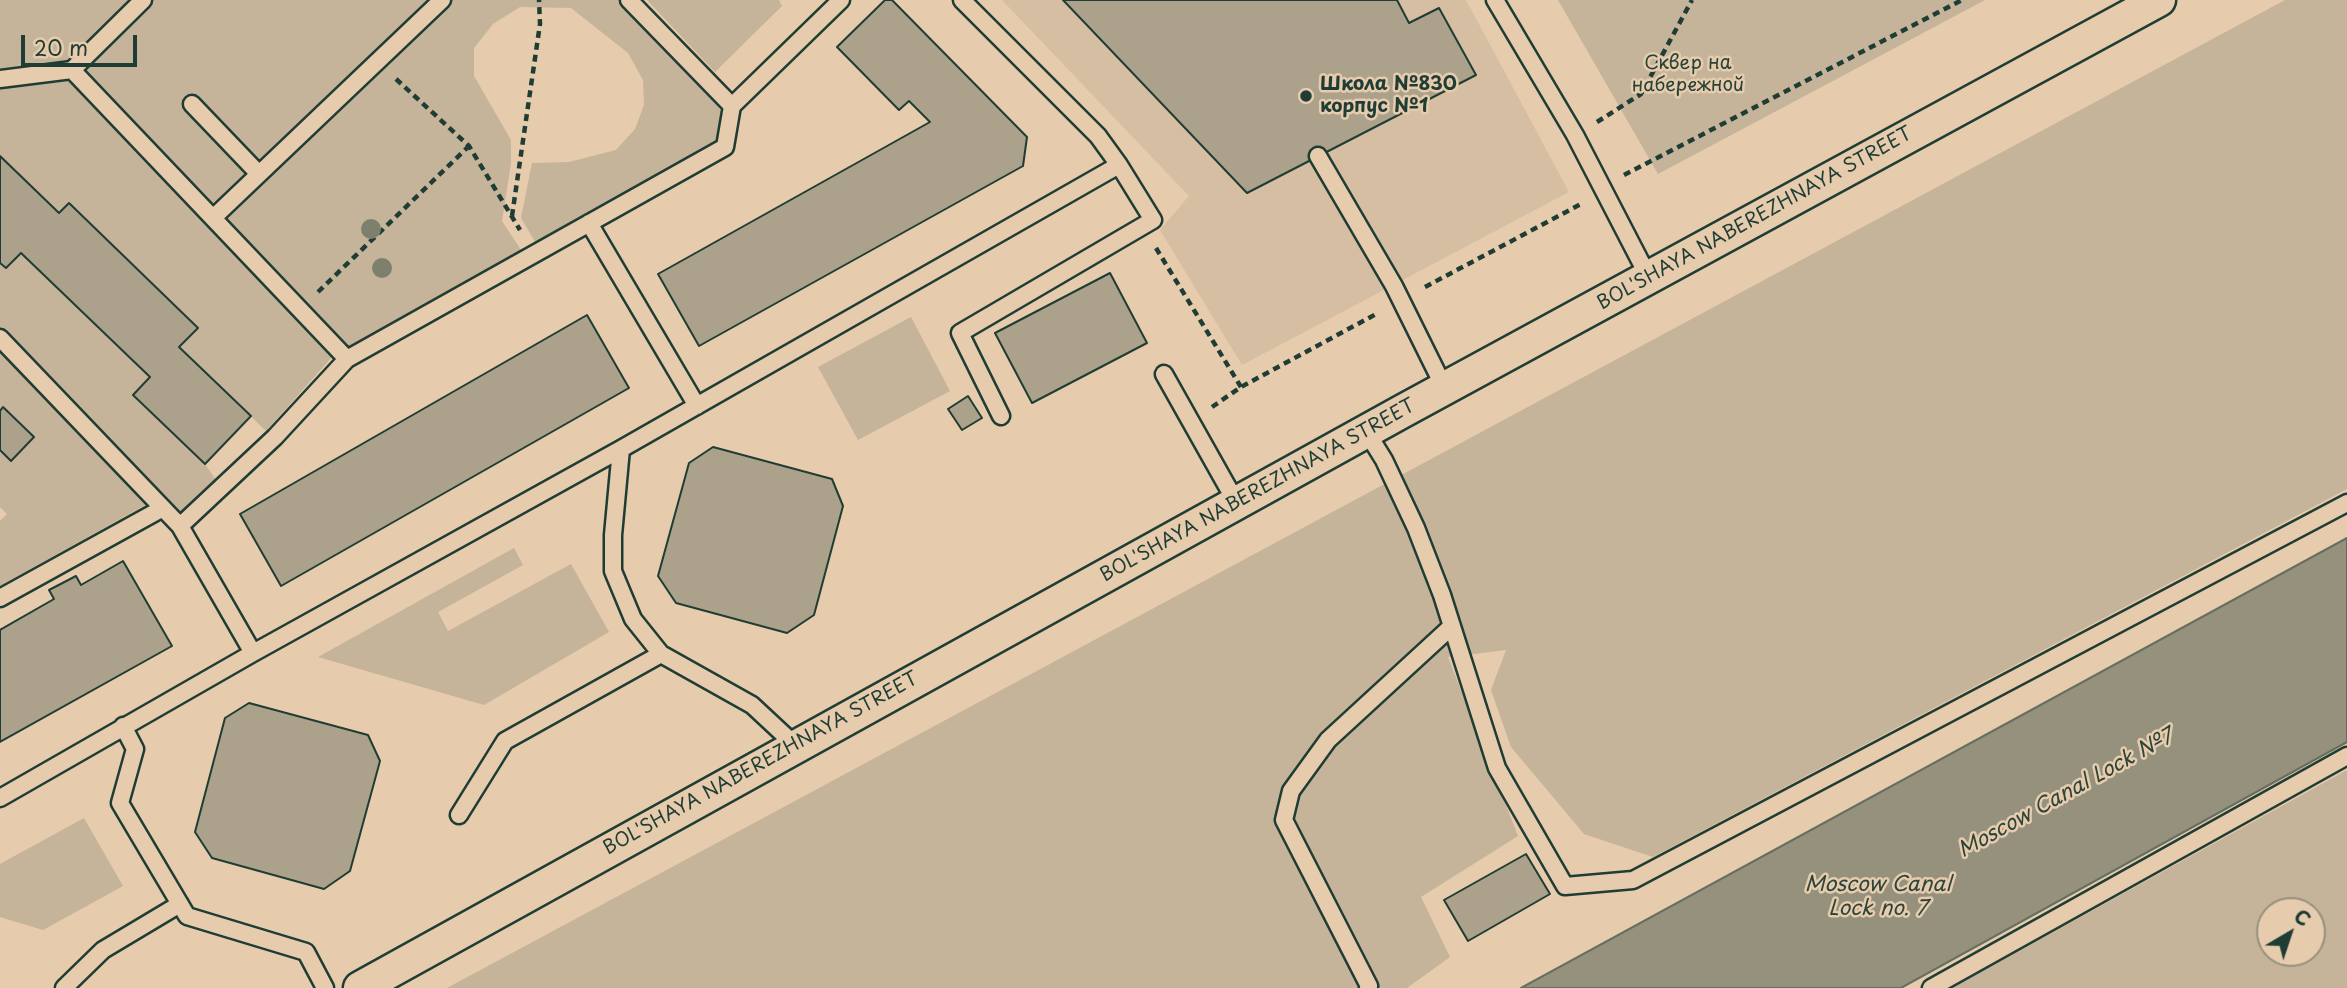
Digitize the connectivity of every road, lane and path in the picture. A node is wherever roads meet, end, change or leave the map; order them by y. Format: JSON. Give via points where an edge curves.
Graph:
{"nodes":[{"id":1,"x":143,"y":0,"type":"edge"},
{"id":2,"x":442,"y":0,"type":"edge"},
{"id":3,"x":539,"y":0,"type":"edge"},
{"id":4,"x":629,"y":0,"type":"edge"},
{"id":5,"x":841,"y":0,"type":"edge"},
{"id":6,"x":962,"y":0,"type":"edge"},
{"id":7,"x":1495,"y":0,"type":"edge"},
{"id":8,"x":1692,"y":0,"type":"edge"},
{"id":9,"x":1962,"y":0,"type":"edge"},
{"id":10,"x":2159,"y":0,"type":"edge"},
{"id":11,"x":378,"y":61,"type":"junction"},
{"id":12,"x":72,"y":71,"type":"junction"},
{"id":13,"x":0,"y":79,"type":"edge"},
{"id":14,"x":192,"y":104,"type":"dead end"},
{"id":15,"x":732,"y":106,"type":"junction"},
{"id":16,"x":1575,"y":135,"type":"junction"},
{"id":17,"x":469,"y":146,"type":"junction"},
{"id":18,"x":1318,"y":156,"type":"dead end"},
{"id":19,"x":1119,"y":164,"type":"junction"},
{"id":20,"x":259,"y":174,"type":"junction"},
{"id":21,"x":1601,"y":186,"type":"junction"},
{"id":22,"x":512,"y":217,"type":"junction"},
{"id":23,"x":213,"y":218,"type":"junction"},
{"id":24,"x":589,"y":223,"type":"junction"},
{"id":25,"x":1142,"y":226,"type":"junction"},
{"id":26,"x":534,"y":254,"type":"junction"},
{"id":27,"x":1648,"y":276,"type":"junction"},
{"id":28,"x":300,"y":309,"type":"junction"},
{"id":29,"x":0,"y":338,"type":"edge"},
{"id":30,"x":347,"y":359,"type":"junction"},
{"id":31,"x":1164,"y":374,"type":"dead end"},
{"id":32,"x":1241,"y":387,"type":"dead end"},
{"id":33,"x":1445,"y":389,"type":"junction"},
{"id":34,"x":697,"y":406,"type":"junction"},
{"id":35,"x":1001,"y":416,"type":"dead end"},
{"id":36,"x":1366,"y":431,"type":"junction"},
{"id":37,"x":621,"y":449,"type":"junction"},
{"id":38,"x":1236,"y":502,"type":"junction"},
{"id":39,"x":2347,"y":503,"type":"edge"},
{"id":40,"x":163,"y":508,"type":"junction"},
{"id":41,"x":180,"y":526,"type":"junction"},
{"id":42,"x":0,"y":598,"type":"edge"},
{"id":43,"x":1452,"y":626,"type":"junction"},
{"id":44,"x":253,"y":653,"type":"junction"},
{"id":45,"x":661,"y":654,"type":"junction"},
{"id":46,"x":123,"y":726,"type":"junction"},
{"id":47,"x":794,"y":745,"type":"junction"},
{"id":48,"x":2347,"y":756,"type":"edge"},
{"id":49,"x":0,"y":798,"type":"edge"},
{"id":50,"x":459,"y":815,"type":"dead end"},
{"id":51,"x":180,"y":904,"type":"junction"},
{"id":52,"x":64,"y":988,"type":"edge"},
{"id":53,"x":325,"y":988,"type":"edge"},
{"id":54,"x":360,"y":988,"type":"edge"},
{"id":55,"x":1368,"y":988,"type":"edge"},
{"id":56,"x":1931,"y":988,"type":"edge"}],
"edges":[{"from":1,"to":12,"type":"lane"},
{"from":2,"to":11,"type":"lane"},
{"from":3,"to":22,"type":"path","via":[[540,24]]},
{"from":4,"to":15,"type":"lane"},
{"from":5,"to":15,"type":"lane"},
{"from":6,"to":19,"type":"lane","via":[[1098,136]]},
{"from":7,"to":16,"type":"lane"},
{"from":8,"to":16,"type":"path","via":[[1641,94]]},
{"from":9,"to":21,"type":"path"},
{"from":10,"to":27,"type":"street","name":"BOL'SHAYA NABEREZHNAYA STREET"},
{"from":11,"to":17,"type":"path"},
{"from":11,"to":20,"type":"lane"},
{"from":12,"to":13,"type":"lane"},
{"from":12,"to":23,"type":"lane"},
{"from":14,"to":20,"type":"lane"},
{"from":15,"to":24,"type":"lane","via":[[725,147]]},
{"from":16,"to":21,"type":"lane"},
{"from":17,"to":22,"type":"path"},
{"from":17,"to":28,"type":"path"},
{"from":18,"to":33,"type":"lane","via":[[1394,286]]},
{"from":19,"to":25,"type":"lane","via":[[1153,220]]},
{"from":19,"to":34,"type":"lane"},
{"from":20,"to":23,"type":"lane"},
{"from":21,"to":27,"type":"lane"},
{"from":22,"to":26,"type":"path"},
{"from":23,"to":28,"type":"lane"},
{"from":24,"to":26,"type":"lane"},
{"from":24,"to":34,"type":"lane"},
{"from":25,"to":32,"type":"path"},
{"from":25,"to":35,"type":"lane","via":[[960,333]]},
{"from":26,"to":30,"type":"lane"},
{"from":27,"to":33,"type":"street","name":"BOL'SHAYA NABEREZHNAYA STREET"},
{"from":28,"to":30,"type":"lane"},
{"from":29,"to":40,"type":"lane"},
{"from":30,"to":41,"type":"lane","via":[[275,437]]},
{"from":31,"to":38,"type":"lane"},
{"from":33,"to":36,"type":"street","name":"BOL'SHAYA NABEREZHNAYA STREET"},
{"from":34,"to":37,"type":"lane"},
{"from":36,"to":38,"type":"street","name":"BOL'SHAYA NABEREZHNAYA STREET"},
{"from":36,"to":43,"type":"lane","via":[[1416,528]]},
{"from":37,"to":44,"type":"lane"},
{"from":37,"to":45,"type":"lane","via":[[613,571],[633,619]]},
{"from":38,"to":47,"type":"street","name":"BOL'SHAYA NABEREZHNAYA STREET"},
{"from":39,"to":43,"type":"lane","via":[[1633,880],[1565,886],[1497,768]]},
{"from":40,"to":41,"type":"lane"},
{"from":40,"to":42,"type":"lane"},
{"from":41,"to":44,"type":"lane"},
{"from":43,"to":55,"type":"lane","via":[[1328,740],[1290,791],[1284,820]]},
{"from":44,"to":46,"type":"lane"},
{"from":45,"to":47,"type":"lane","via":[[752,705]]},
{"from":45,"to":50,"type":"lane","via":[[505,741]]},
{"from":46,"to":49,"type":"lane"},
{"from":46,"to":51,"type":"lane","via":[[135,749],[120,803]]},
{"from":47,"to":54,"type":"street","name":"BOL'SHAYA NABEREZHNAYA STREET"},
{"from":48,"to":56,"type":"lane"},
{"from":51,"to":52,"type":"lane","via":[[103,950]]},
{"from":51,"to":53,"type":"lane","via":[[187,916],[306,952]]}]}
